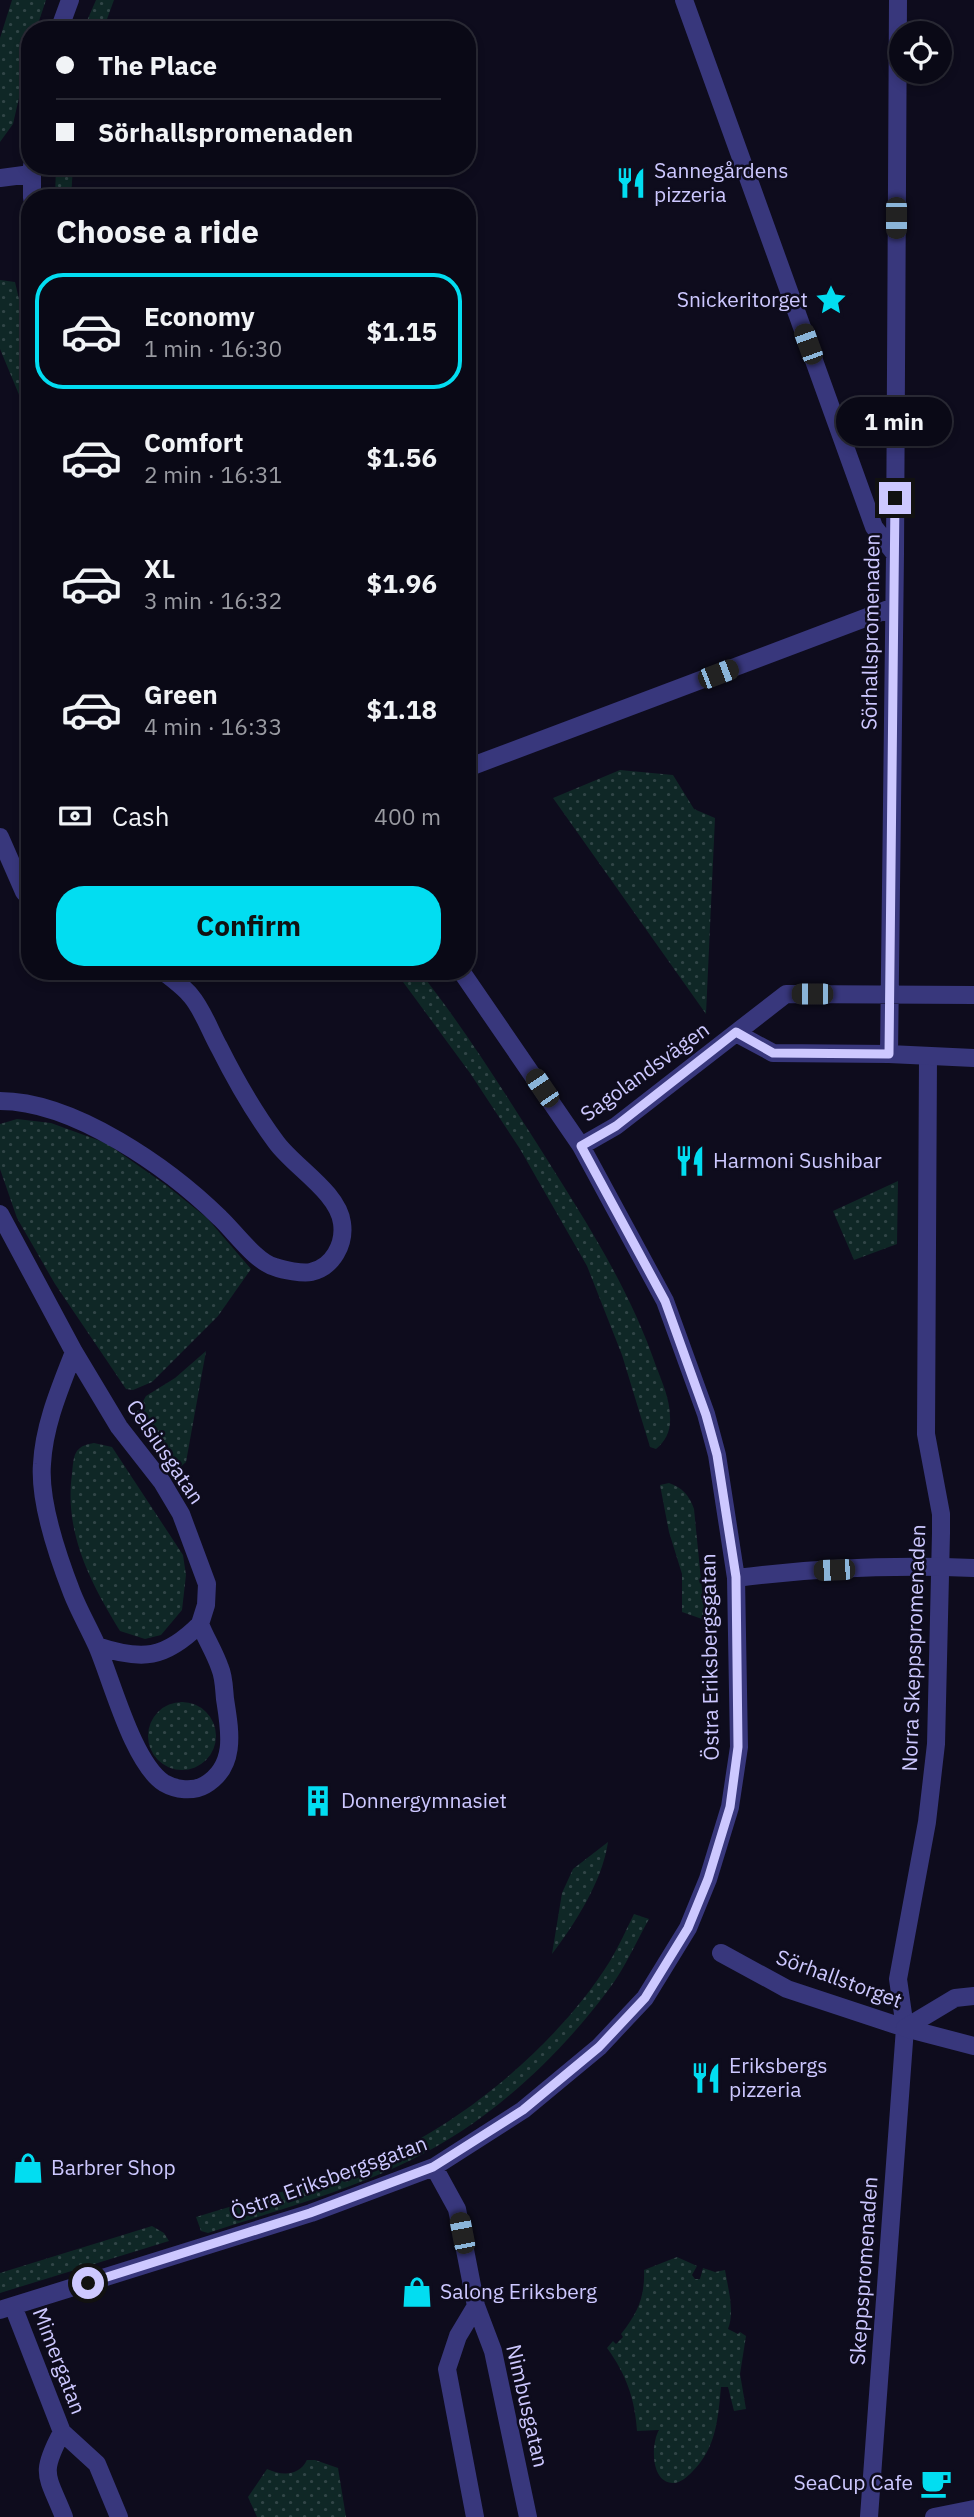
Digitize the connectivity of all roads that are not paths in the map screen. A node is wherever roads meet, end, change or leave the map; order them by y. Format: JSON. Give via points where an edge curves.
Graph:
{"nodes":[{"id":1,"x":70,"y":0,"type":"edge"},
{"id":2,"x":684,"y":0,"type":"edge"},
{"id":3,"x":898,"y":0,"type":"edge"},
{"id":4,"x":62,"y":21,"type":"edge"},
{"id":5,"x":21,"y":173,"type":"edge"},
{"id":6,"x":0,"y":178,"type":"edge"},
{"id":7,"x":895,"y":554,"type":"junction"},
{"id":8,"x":894,"y":607,"type":"junction"},
{"id":9,"x":476,"y":765,"type":"edge"},
{"id":10,"x":0,"y":837,"type":"edge"},
{"id":11,"x":21,"y":885,"type":"edge"},
{"id":12,"x":173,"y":980,"type":"edge"},
{"id":13,"x":467,"y":980,"type":"edge"},
{"id":14,"x":891,"y":993,"type":"junction"},
{"id":15,"x":974,"y":995,"type":"edge"},
{"id":16,"x":736,"y":1032,"type":"junction"},
{"id":17,"x":889,"y":1054,"type":"junction"},
{"id":18,"x":928,"y":1057,"type":"junction"},
{"id":19,"x":974,"y":1058,"type":"edge"},
{"id":20,"x":0,"y":1101,"type":"edge"},
{"id":21,"x":581,"y":1146,"type":"junction"},
{"id":22,"x":0,"y":1214,"type":"edge"},
{"id":23,"x":74,"y":1352,"type":"junction"},
{"id":24,"x":940,"y":1566,"type":"junction"},
{"id":25,"x":974,"y":1568,"type":"edge"},
{"id":26,"x":736,"y":1577,"type":"junction"},
{"id":27,"x":200,"y":1624,"type":"junction"},
{"id":28,"x":97,"y":1646,"type":"junction"},
{"id":29,"x":721,"y":1953,"type":"dead end"},
{"id":30,"x":974,"y":1996,"type":"edge"},
{"id":31,"x":905,"y":2028,"type":"junction"},
{"id":32,"x":974,"y":2046,"type":"edge"},
{"id":33,"x":433,"y":2167,"type":"junction"},
{"id":34,"x":476,"y":2306,"type":"junction"},
{"id":35,"x":7,"y":2308,"type":"edge"},
{"id":36,"x":62,"y":2432,"type":"junction"},
{"id":37,"x":974,"y":2509,"type":"edge"},
{"id":38,"x":64,"y":2517,"type":"edge"},
{"id":39,"x":119,"y":2517,"type":"edge"},
{"id":40,"x":475,"y":2517,"type":"edge"},
{"id":41,"x":528,"y":2517,"type":"edge"},
{"id":42,"x":869,"y":2517,"type":"edge"},
{"id":43,"x":934,"y":2517,"type":"edge"}],
"edges":[{"from":1,"to":4,"type":"street"},
{"from":2,"to":7,"type":"street","via":[[874,527]]},
{"from":3,"to":7,"type":"street","name":"Sörhallspromenaden"},
{"from":5,"to":6,"type":"street"},
{"from":7,"to":8,"type":"street","name":"Sörhallspromenaden"},
{"from":8,"to":9,"type":"street"},
{"from":8,"to":14,"type":"street","name":"Sörhallspromenaden"},
{"from":10,"to":11,"type":"street"},
{"from":12,"to":20,"type":"street","via":[[192,996],[250,1108],[285,1155],[335,1206],[342,1223],[341,1247],[328,1262],[310,1273],[273,1267],[147,1157],[52,1110]]},
{"from":13,"to":21,"type":"street","name":"Östra Eriksbergsgatan"},
{"from":14,"to":15,"type":"street","name":"Sagolandsvägen"},
{"from":14,"to":16,"type":"street","name":"Sagolandsvägen","via":[[786,994]]},
{"from":14,"to":17,"type":"street","name":"Sörhallspromenaden"},
{"from":16,"to":17,"type":"street","name":"Sagolandsvägen","via":[[773,1053]]},
{"from":16,"to":21,"type":"street","name":"Sagolandsvägen","via":[[616,1126]]},
{"from":17,"to":18,"type":"street","name":"Sagolandsvägen"},
{"from":18,"to":19,"type":"street","name":"Sagolandsvägen"},
{"from":18,"to":24,"type":"street","name":"Norra Skeppspromenaden","via":[[926,1434],[941,1514]]},
{"from":21,"to":26,"type":"street","name":"Östra Eriksbergsgatan","via":[[665,1301],[702,1402],[717,1455]]},
{"from":22,"to":23,"type":"street","name":"Celsiusgatan"},
{"from":23,"to":27,"type":"street","name":"Celsiusgatan","via":[[119,1427],[181,1514],[207,1584]]},
{"from":23,"to":28,"type":"street","via":[[52,1408],[42,1464],[43,1501],[72,1594]]},
{"from":24,"to":25,"type":"street"},
{"from":24,"to":26,"type":"street"},
{"from":24,"to":31,"type":"street","name":"Norra Skeppspromenaden","via":[[936,1744],[927,1822],[898,1979]]},
{"from":26,"to":33,"type":"street","name":"Östra Eriksbergsgatan","via":[[738,1747],[730,1807],[688,1928],[645,1998],[599,2047],[523,2110]]},
{"from":27,"to":28,"type":"street","via":[[182,1642],[155,1655],[123,1655]]},
{"from":27,"to":28,"type":"street","via":[[221,1670],[230,1732],[229,1754],[222,1769],[199,1788],[166,1784],[148,1766]]},
{"from":29,"to":31,"type":"street","name":"Sörhallstorget","via":[[787,1989]]},
{"from":30,"to":31,"type":"street","name":"Sörhallstorget","via":[[955,1998]]},
{"from":31,"to":32,"type":"street","name":"Sörhallstorget"},
{"from":31,"to":42,"type":"street","name":"Skeppspromenaden"},
{"from":33,"to":34,"type":"street","name":"Nimbusgatan","via":[[457,2209]]},
{"from":33,"to":35,"type":"street","name":"Östra Eriksbergsgatan","via":[[310,2213]]},
{"from":34,"to":40,"type":"street","via":[[458,2336],[447,2369]]},
{"from":34,"to":41,"type":"street","name":"Nimbusgatan","via":[[493,2351]]},
{"from":35,"to":36,"type":"street","name":"Mimergatan"},
{"from":36,"to":38,"type":"street","name":"Mimergatan","via":[[46,2473]]},
{"from":36,"to":39,"type":"street","name":"Mimergatan","via":[[97,2464]]},
{"from":37,"to":43,"type":"street"}]}
